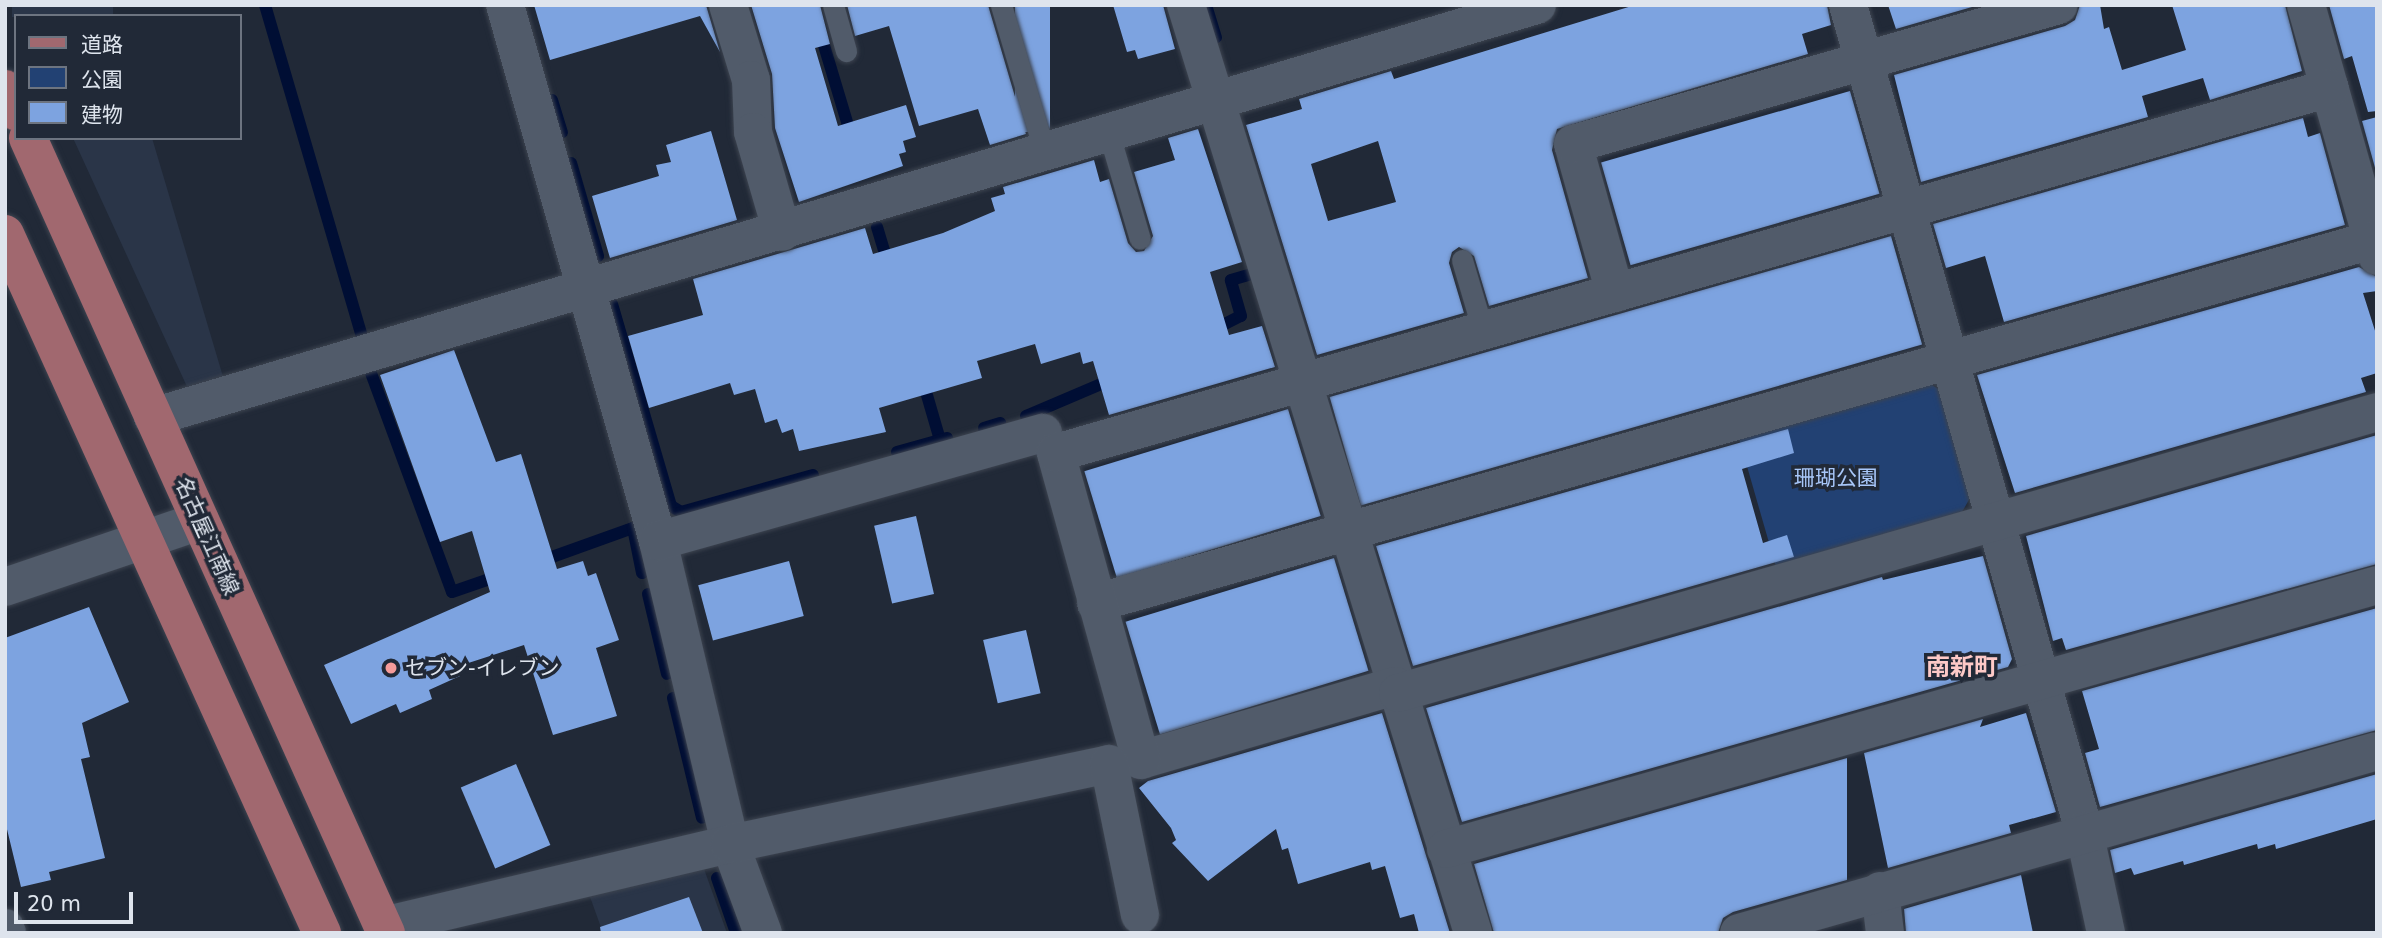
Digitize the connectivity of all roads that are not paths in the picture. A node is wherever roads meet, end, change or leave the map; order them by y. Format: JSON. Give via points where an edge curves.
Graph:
{"nodes":[{"id":1,"x":505,"y":5,"type":"edge"},
{"id":2,"x":728,"y":5,"type":"edge"},
{"id":3,"x":833,"y":5,"type":"edge"},
{"id":4,"x":1001,"y":5,"type":"edge"},
{"id":5,"x":1186,"y":5,"type":"edge"},
{"id":6,"x":1537,"y":5,"type":"edge"},
{"id":7,"x":1848,"y":5,"type":"edge"},
{"id":8,"x":2059,"y":5,"type":"edge"},
{"id":9,"x":2306,"y":5,"type":"edge"},
{"id":10,"x":846,"y":51,"type":"dead end"},
{"id":11,"x":1864,"y":61,"type":"junction"},
{"id":12,"x":2330,"y":88,"type":"junction"},
{"id":13,"x":5,"y":89,"type":"edge"},
{"id":14,"x":1214,"y":103,"type":"junction"},
{"id":15,"x":14,"y":108,"type":"edge"},
{"id":16,"x":1109,"y":134,"type":"junction"},
{"id":17,"x":29,"y":140,"type":"edge"},
{"id":18,"x":1045,"y":153,"type":"junction"},
{"id":19,"x":1906,"y":209,"type":"junction"},
{"id":20,"x":782,"y":232,"type":"junction"},
{"id":21,"x":5,"y":234,"type":"edge"},
{"id":22,"x":1140,"y":239,"type":"dead end"},
{"id":23,"x":2374,"y":248,"type":"edge"},
{"id":24,"x":1462,"y":260,"type":"dead end"},
{"id":25,"x":590,"y":290,"type":"junction"},
{"id":26,"x":1615,"y":293,"type":"junction"},
{"id":27,"x":1483,"y":331,"type":"junction"},
{"id":28,"x":1950,"y":360,"type":"junction"},
{"id":29,"x":1303,"y":383,"type":"junction"},
{"id":30,"x":2377,"y":412,"type":"edge"},
{"id":31,"x":153,"y":417,"type":"junction"},
{"id":32,"x":1043,"y":433,"type":"dead end"},
{"id":33,"x":200,"y":521,"type":"junction"},
{"id":34,"x":1996,"y":521,"type":"junction"},
{"id":35,"x":1350,"y":531,"type":"junction"},
{"id":36,"x":144,"y":540,"type":"junction"},
{"id":37,"x":658,"y":541,"type":"junction"},
{"id":38,"x":2377,"y":585,"type":"edge"},
{"id":39,"x":5,"y":587,"type":"edge"},
{"id":40,"x":1096,"y":603,"type":"junction"},
{"id":41,"x":2041,"y":681,"type":"junction"},
{"id":42,"x":1396,"y":689,"type":"junction"},
{"id":43,"x":2377,"y":751,"type":"edge"},
{"id":44,"x":2084,"y":831,"type":"junction"},
{"id":45,"x":730,"y":844,"type":"junction"},
{"id":46,"x":1446,"y":849,"type":"junction"},
{"id":47,"x":1880,"y":891,"type":"junction"},
{"id":48,"x":1140,"y":915,"type":"dead end"},
{"id":49,"x":385,"y":929,"type":"edge"},
{"id":50,"x":322,"y":933,"type":"edge"},
{"id":51,"x":762,"y":933,"type":"edge"},
{"id":52,"x":1473,"y":933,"type":"edge"},
{"id":53,"x":1739,"y":933,"type":"edge"},
{"id":54,"x":1885,"y":933,"type":"edge"},
{"id":55,"x":2106,"y":933,"type":"edge"}],
"edges":[{"from":1,"to":25,"type":"street"},
{"from":2,"to":20,"type":"street","via":[[751,80],[753,132]]},
{"from":3,"to":10,"type":"lane"},
{"from":4,"to":18,"type":"lane"},
{"from":5,"to":14,"type":"street"},
{"from":6,"to":14,"type":"street"},
{"from":7,"to":11,"type":"street"},
{"from":8,"to":11,"type":"street"},
{"from":9,"to":12,"type":"street"},
{"from":11,"to":19,"type":"street"},
{"from":11,"to":26,"type":"street","via":[[1573,144]]},
{"from":12,"to":19,"type":"street"},
{"from":12,"to":23,"type":"street"},
{"from":13,"to":15,"type":"main road"},
{"from":14,"to":16,"type":"street"},
{"from":14,"to":29,"type":"street"},
{"from":16,"to":18,"type":"street"},
{"from":16,"to":22,"type":"lane"},
{"from":17,"to":31,"type":"main road","name":"名古屋江南線"},
{"from":18,"to":20,"type":"street"},
{"from":19,"to":26,"type":"street"},
{"from":19,"to":28,"type":"street"},
{"from":20,"to":25,"type":"street"},
{"from":21,"to":36,"type":"main road"},
{"from":23,"to":28,"type":"street"},
{"from":24,"to":27,"type":"lane"},
{"from":25,"to":31,"type":"street"},
{"from":25,"to":37,"type":"street"},
{"from":26,"to":27,"type":"street"},
{"from":27,"to":29,"type":"street"},
{"from":28,"to":34,"type":"street"},
{"from":28,"to":35,"type":"street"},
{"from":29,"to":35,"type":"street"},
{"from":29,"to":40,"type":"street","via":[[1056,453]]},
{"from":30,"to":34,"type":"street"},
{"from":31,"to":33,"type":"main road","name":"名古屋江南線"},
{"from":32,"to":37,"type":"street"},
{"from":33,"to":36,"type":"street"},
{"from":33,"to":49,"type":"main road","name":"名古屋江南線"},
{"from":34,"to":41,"type":"street"},
{"from":34,"to":42,"type":"street"},
{"from":35,"to":40,"type":"street"},
{"from":35,"to":42,"type":"street"},
{"from":36,"to":39,"type":"street"},
{"from":36,"to":50,"type":"main road"},
{"from":37,"to":45,"type":"street"},
{"from":38,"to":41,"type":"street"},
{"from":40,"to":42,"type":"street","via":[[1141,760]]},
{"from":41,"to":44,"type":"street"},
{"from":41,"to":46,"type":"street"},
{"from":42,"to":46,"type":"street"},
{"from":43,"to":44,"type":"street"},
{"from":44,"to":47,"type":"street"},
{"from":44,"to":55,"type":"street"},
{"from":45,"to":48,"type":"street","via":[[1109,764]]},
{"from":45,"to":49,"type":"street"},
{"from":45,"to":51,"type":"street"},
{"from":46,"to":52,"type":"street"},
{"from":47,"to":53,"type":"street"},
{"from":47,"to":54,"type":"street"}]}
